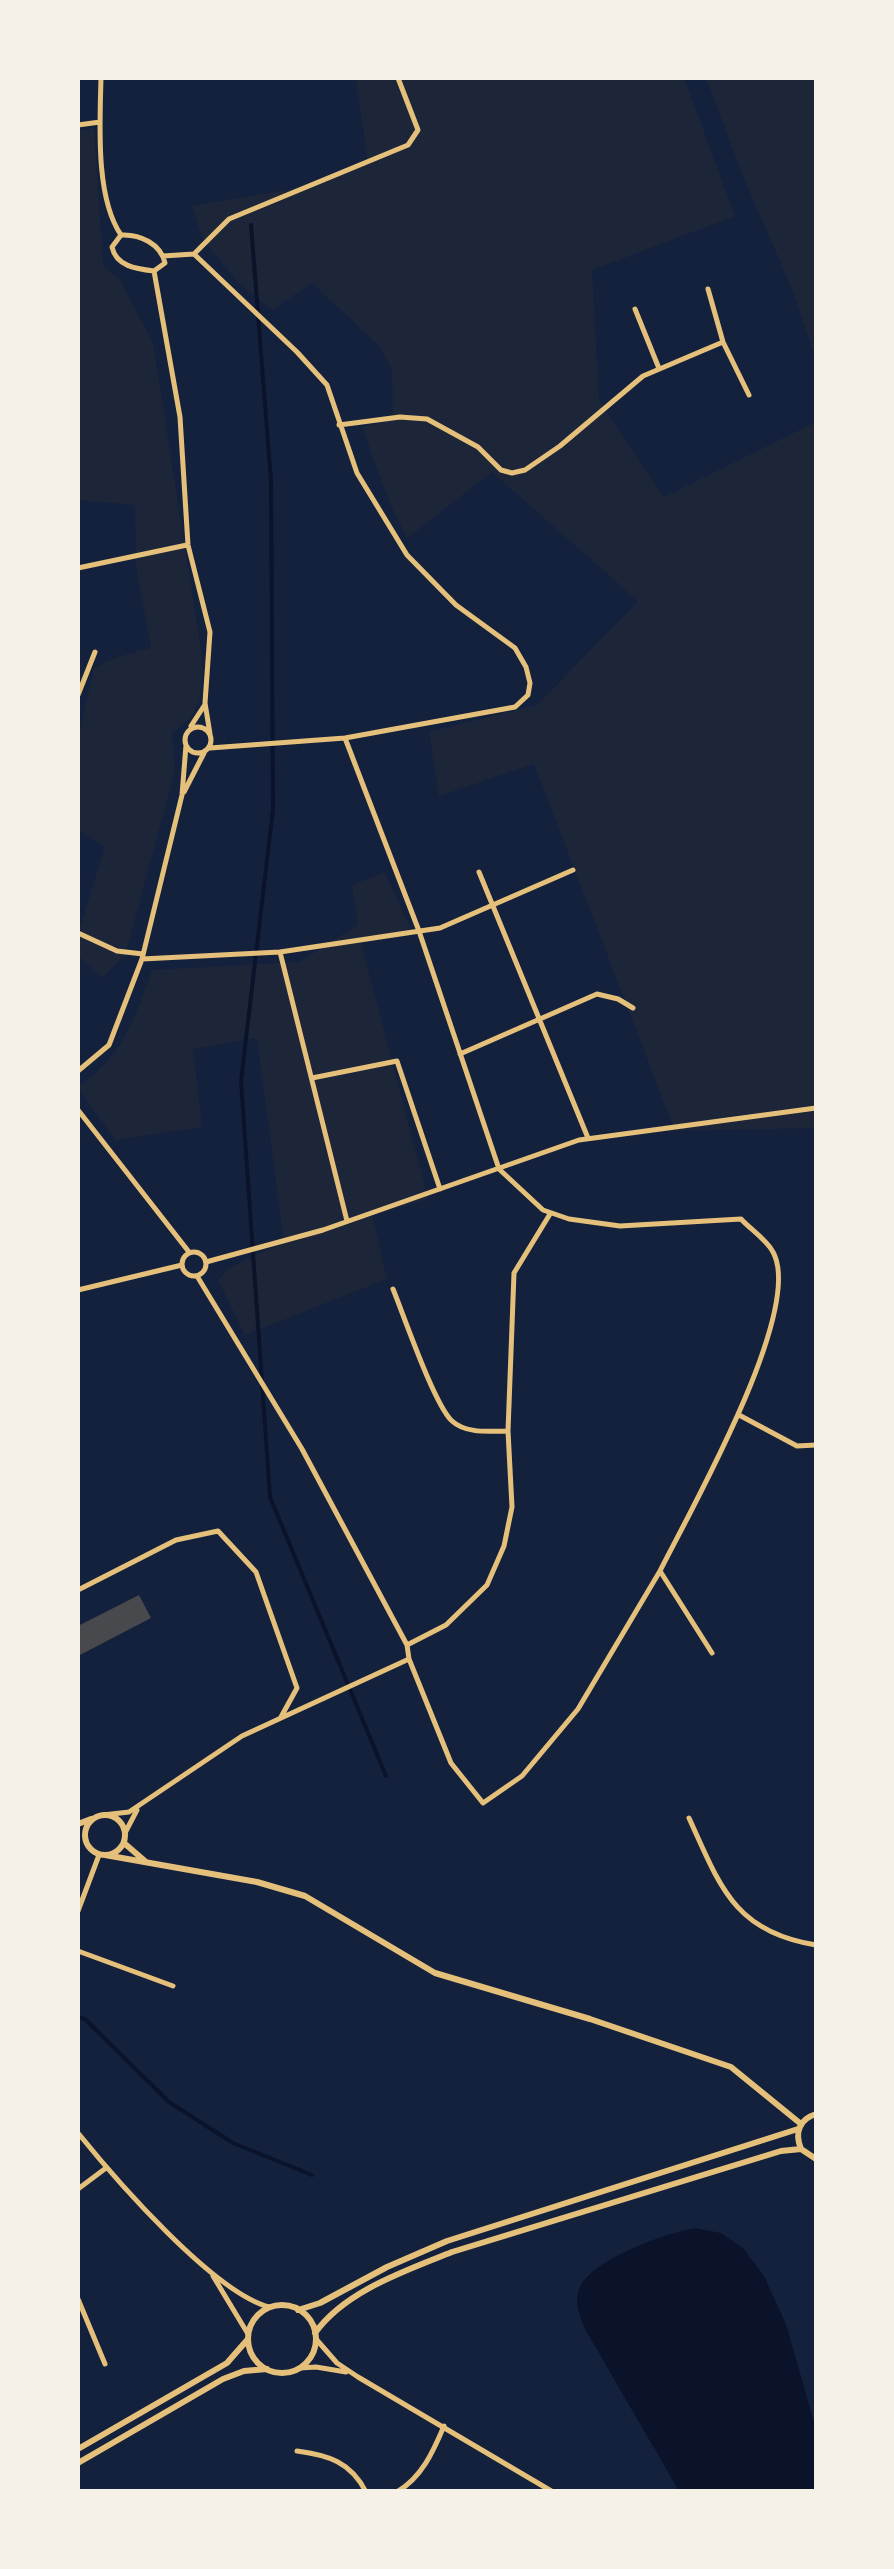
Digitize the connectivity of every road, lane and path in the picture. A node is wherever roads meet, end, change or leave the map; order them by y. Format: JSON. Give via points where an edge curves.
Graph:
{"nodes":[{"id":1,"x":101,"y":78,"type":"edge"},
{"id":2,"x":398,"y":78,"type":"edge"},
{"id":3,"x":100,"y":122,"type":"junction"},
{"id":4,"x":78,"y":125,"type":"edge"},
{"id":5,"x":121,"y":235,"type":"junction"},
{"id":6,"x":194,"y":254,"type":"junction"},
{"id":7,"x":163,"y":256,"type":"junction"},
{"id":8,"x":154,"y":271,"type":"junction"},
{"id":9,"x":708,"y":289,"type":"dead end"},
{"id":10,"x":635,"y":309,"type":"dead end"},
{"id":11,"x":723,"y":342,"type":"junction"},
{"id":12,"x":658,"y":368,"type":"junction"},
{"id":13,"x":749,"y":396,"type":"dead end"},
{"id":14,"x":339,"y":425,"type":"junction"},
{"id":15,"x":188,"y":545,"type":"junction"},
{"id":16,"x":78,"y":568,"type":"edge"},
{"id":17,"x":95,"y":652,"type":"dead end"},
{"id":18,"x":78,"y":694,"type":"edge"},
{"id":19,"x":205,"y":703,"type":"junction"},
{"id":20,"x":188,"y":731,"type":"junction"},
{"id":21,"x":210,"y":734,"type":"junction"},
{"id":22,"x":345,"y":738,"type":"junction"},
{"id":23,"x":186,"y":745,"type":"junction"},
{"id":24,"x":210,"y":748,"type":"junction"},
{"id":25,"x":204,"y":753,"type":"junction"},
{"id":26,"x":182,"y":795,"type":"junction"},
{"id":27,"x":572,"y":870,"type":"dead end"},
{"id":28,"x":479,"y":872,"type":"dead end"},
{"id":29,"x":493,"y":905,"type":"junction"},
{"id":30,"x":420,"y":930,"type":"junction"},
{"id":31,"x":78,"y":933,"type":"edge"},
{"id":32,"x":280,"y":952,"type":"junction"},
{"id":33,"x":142,"y":956,"type":"junction"},
{"id":34,"x":633,"y":1008,"type":"dead end"},
{"id":35,"x":539,"y":1018,"type":"junction"},
{"id":36,"x":460,"y":1054,"type":"junction"},
{"id":37,"x":78,"y":1071,"type":"edge"},
{"id":38,"x":312,"y":1078,"type":"junction"},
{"id":39,"x":816,"y":1108,"type":"edge"},
{"id":40,"x":78,"y":1110,"type":"edge"},
{"id":41,"x":588,"y":1138,"type":"junction"},
{"id":42,"x":498,"y":1169,"type":"junction"},
{"id":43,"x":440,"y":1188,"type":"junction"},
{"id":44,"x":550,"y":1214,"type":"junction"},
{"id":45,"x":347,"y":1221,"type":"junction"},
{"id":46,"x":190,"y":1252,"type":"junction"},
{"id":47,"x":206,"y":1262,"type":"junction"},
{"id":48,"x":182,"y":1264,"type":"junction"},
{"id":49,"x":197,"y":1276,"type":"junction"},
{"id":50,"x":392,"y":1289,"type":"dead end"},
{"id":51,"x":78,"y":1290,"type":"edge"},
{"id":52,"x":738,"y":1414,"type":"junction"},
{"id":53,"x":508,"y":1431,"type":"junction"},
{"id":54,"x":816,"y":1445,"type":"edge"},
{"id":55,"x":660,"y":1572,"type":"junction"},
{"id":56,"x":78,"y":1590,"type":"edge"},
{"id":57,"x":407,"y":1645,"type":"junction"},
{"id":58,"x":712,"y":1653,"type":"dead end"},
{"id":59,"x":409,"y":1659,"type":"junction"},
{"id":60,"x":280,"y":1716,"type":"junction"},
{"id":61,"x":142,"y":1804,"type":"junction"},
{"id":62,"x":100,"y":1816,"type":"junction"},
{"id":63,"x":689,"y":1818,"type":"dead end"},
{"id":64,"x":78,"y":1824,"type":"edge"},
{"id":65,"x":125,"y":1833,"type":"junction"},
{"id":66,"x":78,"y":1841,"type":"edge"},
{"id":67,"x":124,"y":1843,"type":"junction"},
{"id":68,"x":99,"y":1854,"type":"junction"},
{"id":69,"x":151,"y":1865,"type":"junction"},
{"id":70,"x":78,"y":1911,"type":"edge"},
{"id":71,"x":816,"y":1945,"type":"edge"},
{"id":72,"x":78,"y":1950,"type":"edge"},
{"id":73,"x":172,"y":1986,"type":"dead end"},
{"id":74,"x":816,"y":2114,"type":"edge"},
{"id":75,"x":800,"y":2127,"type":"junction"},
{"id":76,"x":78,"y":2132,"type":"edge"},
{"id":77,"x":801,"y":2149,"type":"junction"},
{"id":78,"x":816,"y":2159,"type":"edge"},
{"id":79,"x":106,"y":2168,"type":"junction"},
{"id":80,"x":78,"y":2189,"type":"edge"},
{"id":81,"x":208,"y":2270,"type":"junction"},
{"id":82,"x":78,"y":2299,"type":"edge"},
{"id":83,"x":269,"y":2307,"type":"junction"},
{"id":84,"x":298,"y":2310,"type":"junction"},
{"id":85,"x":248,"y":2336,"type":"junction"},
{"id":86,"x":316,"y":2336,"type":"junction"},
{"id":87,"x":105,"y":2364,"type":"dead end"},
{"id":88,"x":300,"y":2368,"type":"junction"},
{"id":89,"x":267,"y":2369,"type":"junction"},
{"id":90,"x":358,"y":2377,"type":"junction"},
{"id":91,"x":444,"y":2426,"type":"junction"},
{"id":92,"x":78,"y":2449,"type":"edge"},
{"id":93,"x":296,"y":2451,"type":"dead end"},
{"id":94,"x":78,"y":2463,"type":"edge"},
{"id":95,"x":366,"y":2492,"type":"edge"},
{"id":96,"x":397,"y":2492,"type":"edge"},
{"id":97,"x":553,"y":2492,"type":"edge"}],
"edges":[{"from":1,"to":3,"type":"street"},
{"from":2,"to":6,"type":"street","via":[[418,130],[408,145],[229,219]]},
{"from":3,"to":4,"type":"street"},
{"from":3,"to":5,"type":"street","via":[[105,194]]},
{"from":5,"to":7,"type":"street","via":[[150,243]]},
{"from":5,"to":8,"type":"street","via":[[112,247],[116,258]]},
{"from":6,"to":7,"type":"street"},
{"from":6,"to":14,"type":"street","via":[[326,384]]},
{"from":7,"to":8,"type":"street","via":[[165,264]]},
{"from":8,"to":15,"type":"street","via":[[180,416]]},
{"from":9,"to":11,"type":"street"},
{"from":10,"to":12,"type":"street"},
{"from":11,"to":12,"type":"street"},
{"from":11,"to":13,"type":"street"},
{"from":12,"to":14,"type":"street","via":[[560,446],[512,473],[427,418]]},
{"from":14,"to":22,"type":"street","via":[[357,473],[407,554],[456,605],[515,648],[530,684],[515,706]]},
{"from":15,"to":16,"type":"street"},
{"from":15,"to":19,"type":"street","via":[[210,632]]},
{"from":17,"to":18,"type":"street"},
{"from":19,"to":20,"type":"street"},
{"from":19,"to":21,"type":"street"},
{"from":20,"to":21,"type":"street","via":[[201,727]]},
{"from":20,"to":23,"type":"street"},
{"from":21,"to":24,"type":"street"},
{"from":22,"to":24,"type":"street"},
{"from":22,"to":30,"type":"street"},
{"from":23,"to":25,"type":"street"},
{"from":23,"to":26,"type":"street"},
{"from":24,"to":25,"type":"street"},
{"from":25,"to":26,"type":"street"},
{"from":26,"to":33,"type":"street"},
{"from":27,"to":29,"type":"street"},
{"from":28,"to":29,"type":"street"},
{"from":29,"to":30,"type":"street"},
{"from":29,"to":35,"type":"street"},
{"from":30,"to":32,"type":"street"},
{"from":30,"to":36,"type":"street"},
{"from":31,"to":33,"type":"street"},
{"from":32,"to":33,"type":"street"},
{"from":32,"to":38,"type":"street"},
{"from":33,"to":37,"type":"street","via":[[109,1045]]},
{"from":34,"to":35,"type":"street","via":[[598,994]]},
{"from":35,"to":36,"type":"street"},
{"from":35,"to":41,"type":"street"},
{"from":36,"to":42,"type":"street"},
{"from":38,"to":43,"type":"street","via":[[397,1061]]},
{"from":38,"to":45,"type":"street"},
{"from":39,"to":41,"type":"street"},
{"from":40,"to":46,"type":"street"},
{"from":41,"to":42,"type":"street"},
{"from":42,"to":43,"type":"street"},
{"from":42,"to":44,"type":"street"},
{"from":43,"to":45,"type":"street"},
{"from":44,"to":52,"type":"street","via":[[620,1226],[741,1219],[774,1253],[775,1310]]},
{"from":44,"to":53,"type":"street","via":[[514,1273]]},
{"from":45,"to":47,"type":"street"},
{"from":46,"to":47,"type":"street"},
{"from":46,"to":48,"type":"street"},
{"from":47,"to":49,"type":"street"},
{"from":48,"to":49,"type":"street"},
{"from":48,"to":51,"type":"street"},
{"from":49,"to":57,"type":"street","via":[[302,1449]]},
{"from":50,"to":53,"type":"street","via":[[452,1421],[471,1430]]},
{"from":52,"to":54,"type":"street","via":[[797,1446]]},
{"from":52,"to":55,"type":"street"},
{"from":53,"to":57,"type":"street","via":[[512,1507],[488,1585],[446,1625]]},
{"from":55,"to":58,"type":"street"},
{"from":55,"to":59,"type":"street","via":[[578,1708],[522,1776],[483,1803],[451,1763]]},
{"from":56,"to":60,"type":"street","via":[[176,1540],[218,1531],[256,1572],[281,1638],[297,1688]]},
{"from":57,"to":59,"type":"street"},
{"from":59,"to":60,"type":"street"},
{"from":60,"to":61,"type":"street","via":[[220,1748]]},
{"from":61,"to":62,"type":"street"},
{"from":61,"to":65,"type":"street"},
{"from":62,"to":64,"type":"street"},
{"from":62,"to":65,"type":"street","via":[[115,1818]]},
{"from":62,"to":68,"type":"street","via":[[85,1834]]},
{"from":63,"to":71,"type":"street","via":[[724,1894],[788,1941]]},
{"from":65,"to":67,"type":"street"},
{"from":66,"to":68,"type":"street"},
{"from":67,"to":68,"type":"street","via":[[116,1852]]},
{"from":67,"to":69,"type":"street"},
{"from":68,"to":69,"type":"street"},
{"from":68,"to":70,"type":"street"},
{"from":69,"to":75,"type":"street","via":[[305,1896],[435,1973],[732,2068]]},
{"from":72,"to":73,"type":"street"},
{"from":74,"to":75,"type":"street"},
{"from":75,"to":77,"type":"street"},
{"from":75,"to":84,"type":"street","via":[[447,2241]]},
{"from":76,"to":79,"type":"street"},
{"from":77,"to":78,"type":"street"},
{"from":77,"to":86,"type":"street","via":[[452,2252],[339,2307]]},
{"from":79,"to":80,"type":"street"},
{"from":79,"to":81,"type":"street"},
{"from":81,"to":83,"type":"street","via":[[246,2299]]},
{"from":81,"to":85,"type":"street"},
{"from":82,"to":87,"type":"street"},
{"from":83,"to":84,"type":"street"},
{"from":83,"to":85,"type":"street"},
{"from":84,"to":86,"type":"street"},
{"from":85,"to":89,"type":"street","via":[[253,2356]]},
{"from":85,"to":92,"type":"street","via":[[226,2363]]},
{"from":86,"to":88,"type":"street","via":[[314,2352]]},
{"from":86,"to":90,"type":"street"},
{"from":88,"to":89,"type":"street"},
{"from":88,"to":90,"type":"street"},
{"from":89,"to":94,"type":"street","via":[[223,2379]]},
{"from":90,"to":91,"type":"street"},
{"from":91,"to":96,"type":"street","via":[[425,2464]]},
{"from":91,"to":97,"type":"street"},
{"from":93,"to":95,"type":"street","via":[[350,2467]]}]}
